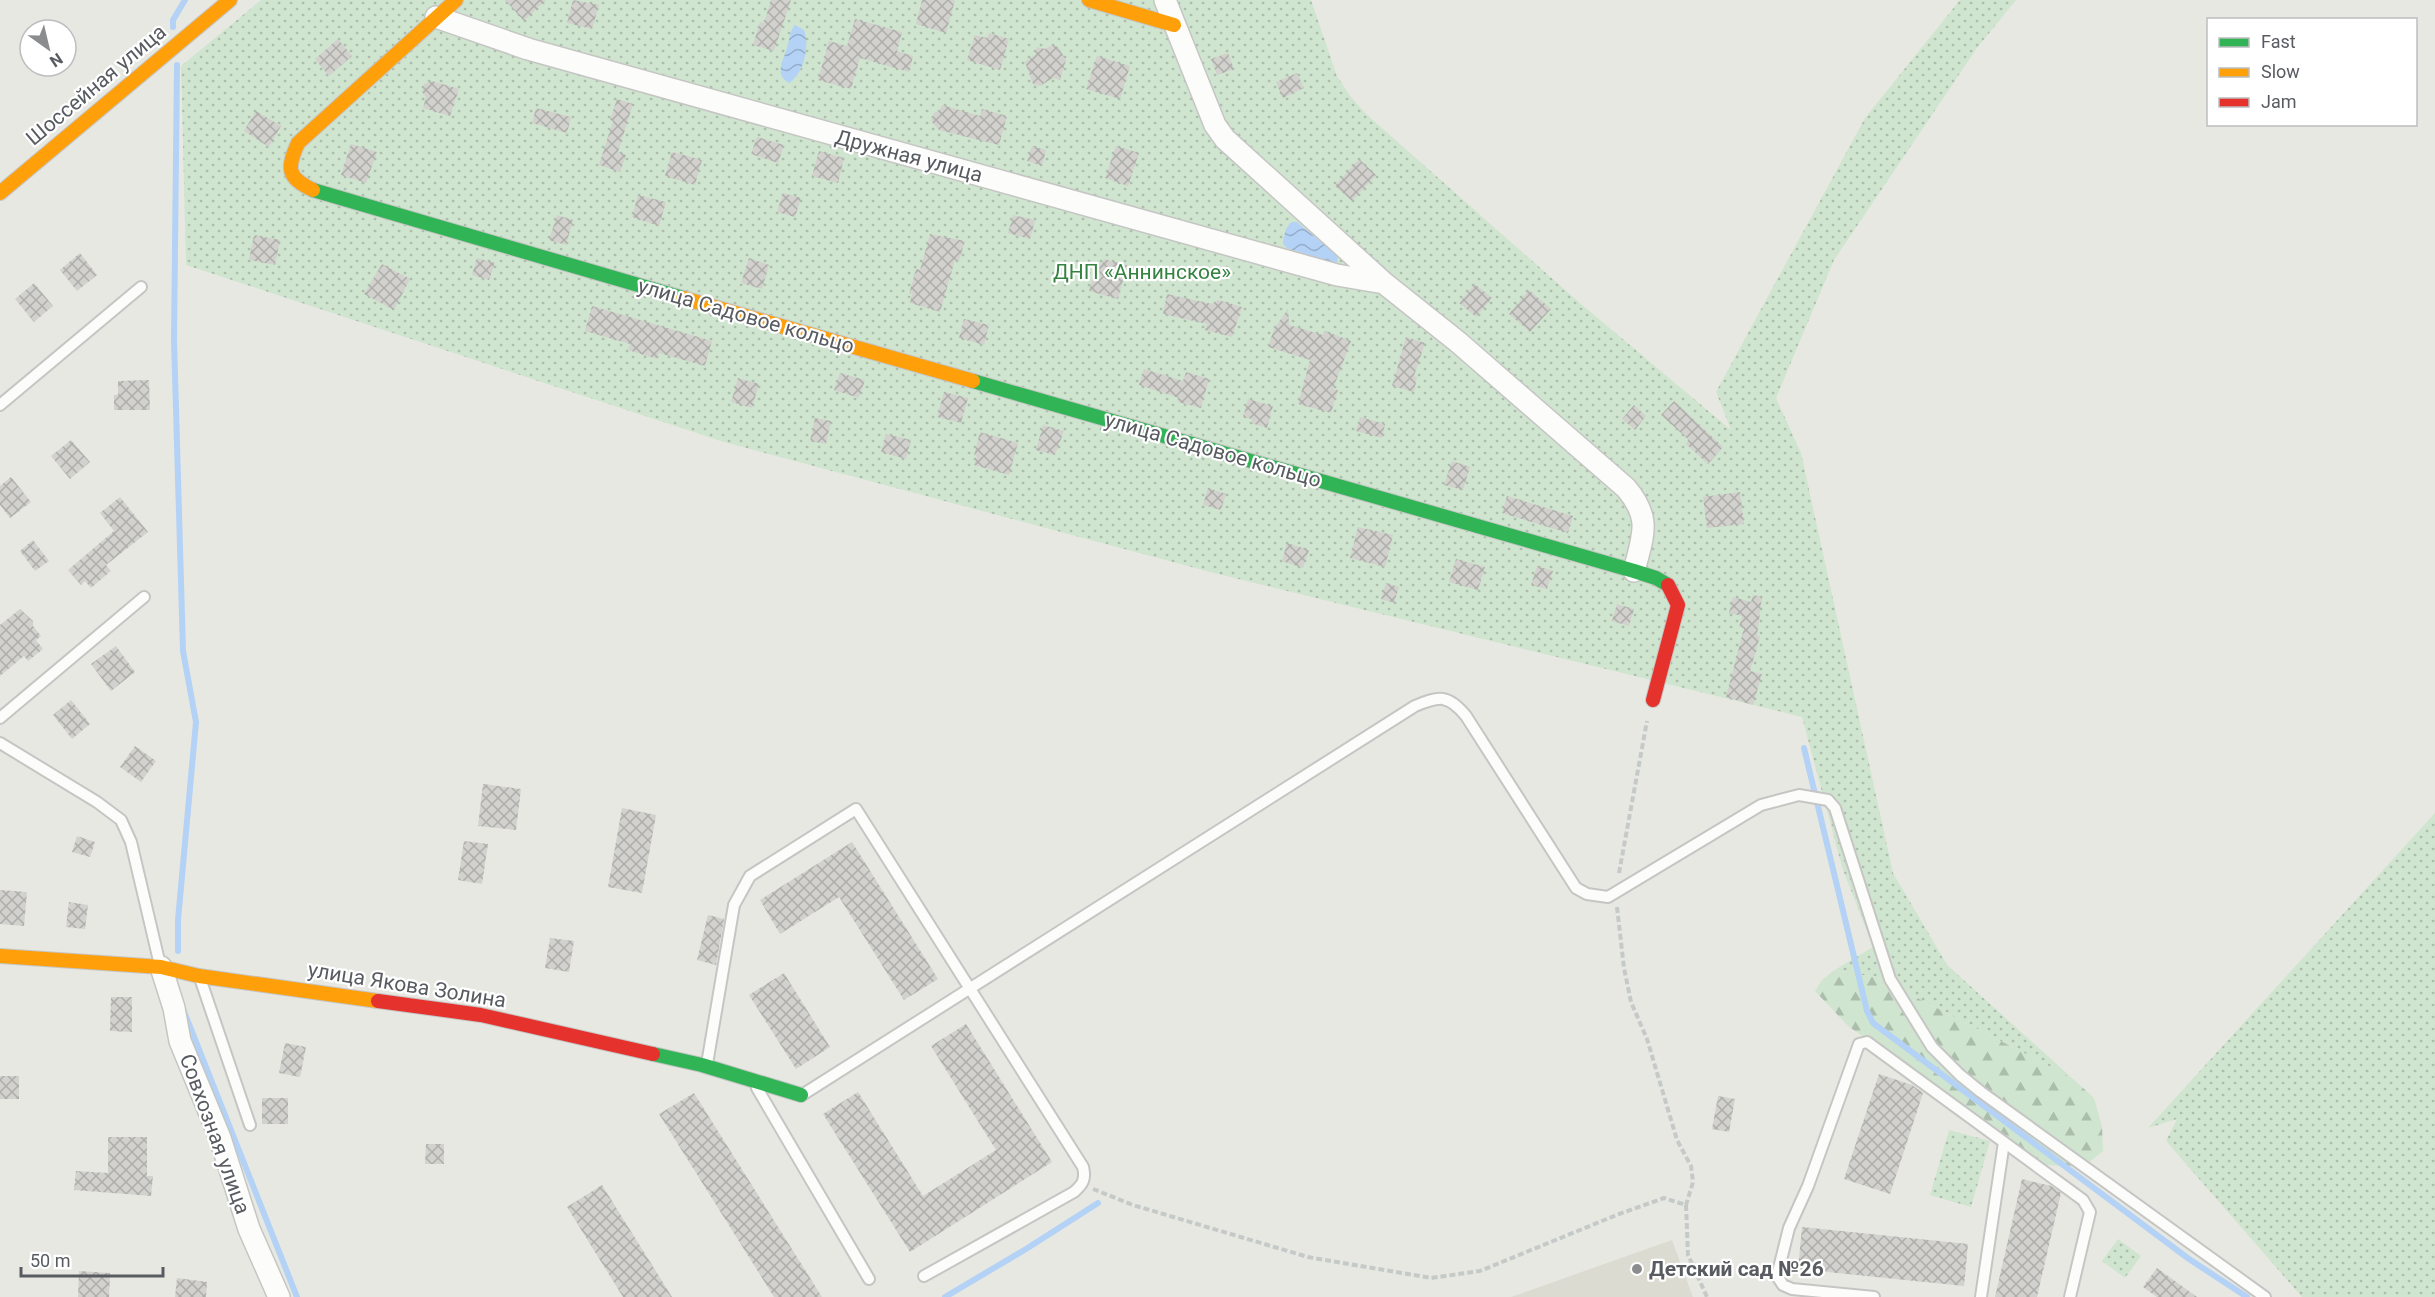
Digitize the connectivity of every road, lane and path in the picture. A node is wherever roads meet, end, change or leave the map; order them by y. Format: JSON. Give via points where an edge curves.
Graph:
{"nodes":[{"id":1,"x":230,"y":0,"type":"edge"},
{"id":2,"x":456,"y":0,"type":"edge"},
{"id":3,"x":1089,"y":0,"type":"edge"},
{"id":4,"x":1165,"y":0,"type":"edge"},
{"id":5,"x":436,"y":17,"type":"junction"},
{"id":6,"x":1174,"y":25,"type":"junction"},
{"id":7,"x":0,"y":193,"type":"edge"},
{"id":8,"x":1384,"y":283,"type":"junction"},
{"id":9,"x":141,"y":287,"type":"dead end"},
{"id":10,"x":0,"y":405,"type":"edge"},
{"id":11,"x":1634,"y":571,"type":"junction"},
{"id":12,"x":144,"y":597,"type":"dead end"},
{"id":13,"x":1653,"y":700,"type":"joint"},
{"id":14,"x":0,"y":718,"type":"edge"},
{"id":15,"x":0,"y":743,"type":"edge"},
{"id":16,"x":1616,"y":892,"type":"junction"},
{"id":17,"x":0,"y":956,"type":"edge"},
{"id":18,"x":160,"y":967,"type":"junction"},
{"id":19,"x":199,"y":976,"type":"junction"},
{"id":20,"x":970,"y":987,"type":"junction"},
{"id":21,"x":706,"y":1066,"type":"junction"},
{"id":22,"x":752,"y":1080,"type":"junction"},
{"id":23,"x":801,"y":1095,"type":"joint"},
{"id":24,"x":250,"y":1125,"type":"dead end"},
{"id":25,"x":2004,"y":1142,"type":"junction"},
{"id":26,"x":1082,"y":1184,"type":"junction"},
{"id":27,"x":1686,"y":1205,"type":"junction"},
{"id":28,"x":924,"y":1276,"type":"dead end"},
{"id":29,"x":870,"y":1279,"type":"dead end"},
{"id":30,"x":1792,"y":1293,"type":"edge"},
{"id":31,"x":279,"y":1297,"type":"edge"},
{"id":32,"x":1707,"y":1297,"type":"edge"},
{"id":33,"x":1874,"y":1297,"type":"edge"},
{"id":34,"x":1981,"y":1297,"type":"edge"},
{"id":35,"x":2070,"y":1297,"type":"edge"},
{"id":36,"x":2265,"y":1297,"type":"edge"}],
"edges":[{"from":1,"to":7,"type":"street","name":"Шоссейная улица"},
{"from":2,"to":5,"type":"street","name":"улица Садовое кольцо"},
{"from":3,"to":6,"type":"street"},
{"from":4,"to":6,"type":"street"},
{"from":5,"to":8,"type":"street","name":"Дружная улица","via":[[528,49],[1337,275]]},
{"from":5,"to":11,"type":"street","name":"улица Садовое кольцо","via":[[298,143],[289,163],[294,180],[324,195]]},
{"from":6,"to":8,"type":"street","via":[[1215,125],[1225,139]]},
{"from":8,"to":11,"type":"street","via":[[1626,488],[1644,521]]},
{"from":9,"to":10,"type":"lane"},
{"from":11,"to":13,"type":"street","name":"улица Садовое кольцо","via":[[1668,584],[1674,589],[1678,605]]},
{"from":12,"to":14,"type":"lane"},
{"from":13,"to":16,"type":"path"},
{"from":15,"to":18,"type":"lane","via":[[121,820],[131,842]]},
{"from":16,"to":20,"type":"lane","via":[[1608,897],[1576,888],[1466,716],[1458,706],[1437,697],[1415,706]]},
{"from":16,"to":27,"type":"path","via":[[1631,1002],[1647,1039],[1677,1140],[1691,1166],[1693,1182]]},
{"from":16,"to":36,"type":"lane","via":[[1761,806],[1799,795],[1828,800],[1835,808],[1890,979],[1932,1047],[1981,1092]]},
{"from":17,"to":18,"type":"street","name":"улица Якова Золина"},
{"from":18,"to":19,"type":"street","name":"улица Якова Золина"},
{"from":18,"to":31,"type":"street","name":"Совхозная улица","via":[[180,1041],[220,1138],[249,1229]]},
{"from":19,"to":21,"type":"street","name":"улица Якова Золина","via":[[481,1015]]},
{"from":19,"to":24,"type":"lane"},
{"from":20,"to":21,"type":"lane","via":[[856,809],[750,876],[741,890],[734,905]]},
{"from":20,"to":23,"type":"lane"},
{"from":20,"to":26,"type":"lane","via":[[1083,1167]]},
{"from":21,"to":22,"type":"street","name":"улица Якова Золина"},
{"from":22,"to":23,"type":"street","name":"улица Якова Золина"},
{"from":22,"to":29,"type":"lane"},
{"from":25,"to":30,"type":"lane","via":[[1868,1042],[1859,1044],[1809,1186],[1789,1228],[1777,1276]]},
{"from":25,"to":34,"type":"lane"},
{"from":25,"to":35,"type":"lane","via":[[2083,1200],[2091,1212]]},
{"from":26,"to":27,"type":"path","via":[[1133,1205],[1308,1257],[1431,1278],[1480,1271],[1664,1198]]},
{"from":26,"to":28,"type":"lane"},
{"from":27,"to":32,"type":"path","via":[[1688,1255]]},
{"from":30,"to":33,"type":"lane"}]}
